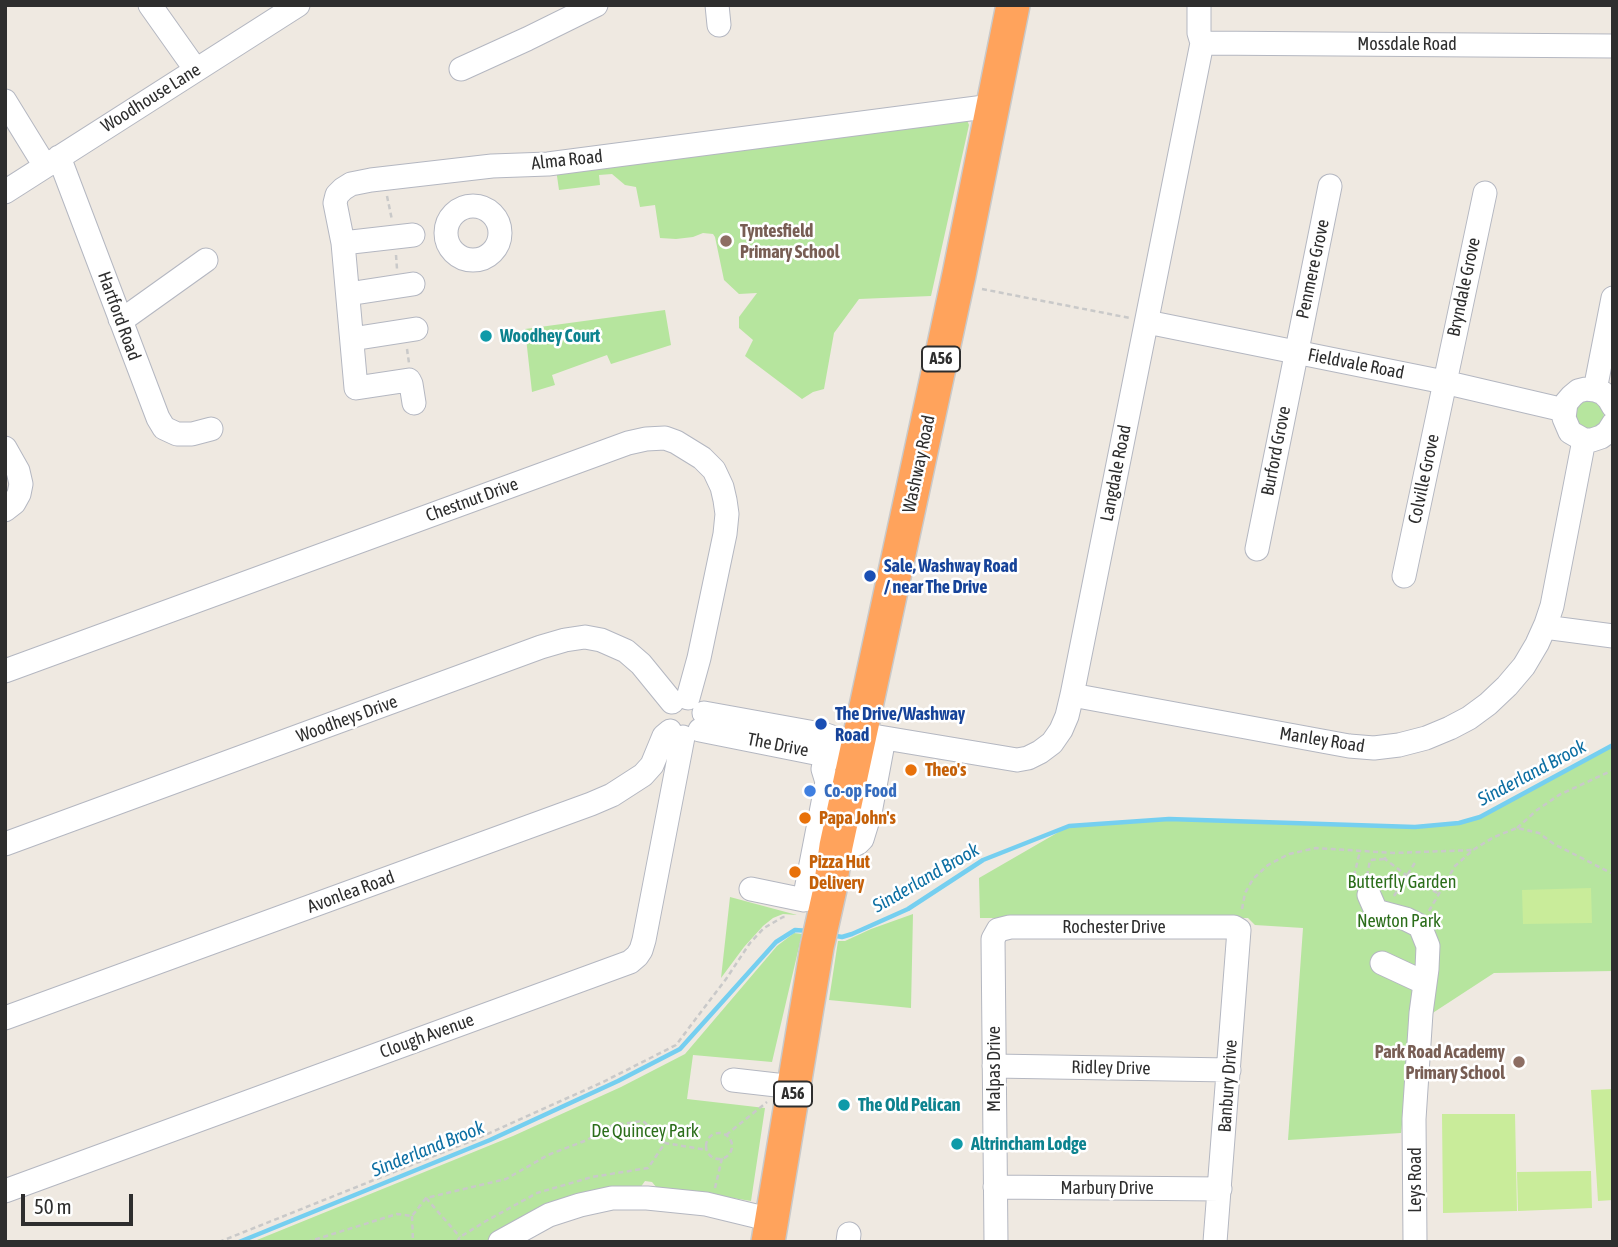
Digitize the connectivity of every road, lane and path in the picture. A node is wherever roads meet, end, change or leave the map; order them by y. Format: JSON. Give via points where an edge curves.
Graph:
{"nodes":[{"id":1,"x":150,"y":5,"type":"edge"},
{"id":2,"x":298,"y":5,"type":"edge"},
{"id":3,"x":596,"y":5,"type":"edge"},
{"id":4,"x":1013,"y":5,"type":"edge"},
{"id":5,"x":1199,"y":5,"type":"edge"},
{"id":6,"x":1202,"y":43,"type":"junction"},
{"id":7,"x":1613,"y":46,"type":"edge"},
{"id":8,"x":461,"y":69,"type":"dead end"},
{"id":9,"x":196,"y":70,"type":"junction"},
{"id":10,"x":5,"y":101,"type":"edge"},
{"id":11,"x":992,"y":106,"type":"junction"},
{"id":12,"x":52,"y":162,"type":"junction"},
{"id":13,"x":462,"y":170,"type":"junction"},
{"id":14,"x":1330,"y":187,"type":"dead end"},
{"id":15,"x":5,"y":192,"type":"edge"},
{"id":16,"x":1485,"y":193,"type":"dead end"},
{"id":17,"x":466,"y":207,"type":"dead end"},
{"id":18,"x":413,"y":235,"type":"dead end"},
{"id":19,"x":343,"y":243,"type":"junction"},
{"id":20,"x":206,"y":260,"type":"dead end"},
{"id":21,"x":960,"y":275,"type":"junction"},
{"id":22,"x":413,"y":284,"type":"dead end"},
{"id":23,"x":348,"y":294,"type":"junction"},
{"id":24,"x":1613,"y":298,"type":"edge"},
{"id":25,"x":120,"y":319,"type":"junction"},
{"id":26,"x":1147,"y":322,"type":"junction"},
{"id":27,"x":416,"y":330,"type":"dead end"},
{"id":28,"x":352,"y":339,"type":"junction"},
{"id":29,"x":1296,"y":352,"type":"junction"},
{"id":30,"x":1444,"y":382,"type":"junction"},
{"id":31,"x":1595,"y":390,"type":"junction"},
{"id":32,"x":414,"y":403,"type":"dead end"},
{"id":33,"x":1613,"y":406,"type":"edge"},
{"id":34,"x":1564,"y":411,"type":"junction"},
{"id":35,"x":1613,"y":424,"type":"edge"},
{"id":36,"x":211,"y":429,"type":"dead end"},
{"id":37,"x":1584,"y":440,"type":"junction"},
{"id":38,"x":5,"y":448,"type":"edge"},
{"id":39,"x":5,"y":510,"type":"edge"},
{"id":40,"x":1257,"y":549,"type":"dead end"},
{"id":41,"x":1404,"y":576,"type":"dead end"},
{"id":42,"x":1546,"y":624,"type":"junction"},
{"id":43,"x":1613,"y":636,"type":"edge"},
{"id":44,"x":5,"y":671,"type":"edge"},
{"id":45,"x":1072,"y":695,"type":"junction"},
{"id":46,"x":686,"y":719,"type":"junction"},
{"id":47,"x":854,"y":740,"type":"junction"},
{"id":48,"x":1613,"y":770,"type":"edge"},
{"id":49,"x":1517,"y":828,"type":"junction"},
{"id":50,"x":5,"y":844,"type":"edge"},
{"id":51,"x":1360,"y":850,"type":"junction"},
{"id":52,"x":1473,"y":850,"type":"junction"},
{"id":53,"x":1385,"y":852,"type":"junction"},
{"id":54,"x":1416,"y":860,"type":"dead end"},
{"id":55,"x":1613,"y":874,"type":"edge"},
{"id":56,"x":1406,"y":875,"type":"junction"},
{"id":57,"x":751,"y":890,"type":"dead end"},
{"id":58,"x":1439,"y":894,"type":"junction"},
{"id":59,"x":1369,"y":895,"type":"joint"},
{"id":60,"x":820,"y":912,"type":"junction"},
{"id":61,"x":1420,"y":926,"type":"junction"},
{"id":62,"x":1239,"y":930,"type":"junction"},
{"id":63,"x":993,"y":939,"type":"joint"},
{"id":64,"x":1382,"y":963,"type":"dead end"},
{"id":65,"x":1425,"y":983,"type":"junction"},
{"id":66,"x":5,"y":1018,"type":"edge"},
{"id":67,"x":994,"y":1066,"type":"junction"},
{"id":68,"x":1229,"y":1070,"type":"junction"},
{"id":69,"x":733,"y":1080,"type":"dead end"},
{"id":70,"x":793,"y":1094,"type":"junction"},
{"id":71,"x":726,"y":1135,"type":"junction"},
{"id":72,"x":665,"y":1143,"type":"junction"},
{"id":73,"x":707,"y":1150,"type":"junction"},
{"id":74,"x":722,"y":1158,"type":"junction"},
{"id":75,"x":995,"y":1187,"type":"junction"},
{"id":76,"x":1220,"y":1188,"type":"junction"},
{"id":77,"x":5,"y":1191,"type":"edge"},
{"id":78,"x":426,"y":1198,"type":"junction"},
{"id":79,"x":711,"y":1205,"type":"junction"},
{"id":80,"x":412,"y":1216,"type":"junction"},
{"id":81,"x":770,"y":1231,"type":"edge"},
{"id":82,"x":460,"y":1237,"type":"junction"},
{"id":83,"x":509,"y":1239,"type":"edge"},
{"id":84,"x":219,"y":1242,"type":"edge"},
{"id":85,"x":307,"y":1242,"type":"edge"},
{"id":86,"x":413,"y":1242,"type":"edge"},
{"id":87,"x":457,"y":1242,"type":"edge"},
{"id":88,"x":996,"y":1242,"type":"edge"},
{"id":89,"x":1215,"y":1242,"type":"edge"},
{"id":90,"x":1415,"y":1242,"type":"edge"}],
"edges":[{"from":1,"to":9,"type":"street"},
{"from":2,"to":9,"type":"street","name":"Woodhouse Lane"},
{"from":3,"to":8,"type":"street"},
{"from":4,"to":11,"type":"highway","name":"Washway Road","number":"A56"},
{"from":5,"to":6,"type":"street","name":"Langdale Road"},
{"from":6,"to":7,"type":"street","name":"Mossdale Road"},
{"from":6,"to":26,"type":"street","name":"Langdale Road"},
{"from":9,"to":12,"type":"street","name":"Woodhouse Lane"},
{"from":10,"to":12,"type":"street","name":"Hartford Road"},
{"from":11,"to":13,"type":"street","name":"Alma Road","via":[[548,164]]},
{"from":11,"to":21,"type":"highway","name":"Washway Road","number":"A56"},
{"from":12,"to":15,"type":"street","name":"Woodhouse Lane"},
{"from":12,"to":25,"type":"street","name":"Hartford Road"},
{"from":13,"to":17,"type":"street"},
{"from":13,"to":19,"type":"street","name":"Alma Road","via":[[351,184],[337,195],[335,203]]},
{"from":14,"to":29,"type":"street","name":"Penmere Grove"},
{"from":16,"to":30,"type":"street","name":"Bryndale Grove"},
{"from":18,"to":19,"type":"street"},
{"from":19,"to":23,"type":"street","name":"Alma Road"},
{"from":20,"to":25,"type":"street"},
{"from":21,"to":26,"type":"path","via":[[979,288]]},
{"from":21,"to":47,"type":"highway","name":"Washway Road","number":"A56"},
{"from":22,"to":23,"type":"street"},
{"from":23,"to":28,"type":"street","name":"Alma Road"},
{"from":24,"to":31,"type":"street"},
{"from":25,"to":36,"type":"street","name":"Hartford Road","via":[[164,428],[192,435]]},
{"from":26,"to":29,"type":"street","name":"Fieldvale Road"},
{"from":26,"to":45,"type":"street","name":"Langdale Road"},
{"from":27,"to":28,"type":"street"},
{"from":28,"to":32,"type":"street","name":"Alma Road","via":[[356,388],[409,380]]},
{"from":29,"to":30,"type":"street","name":"Fieldvale Road"},
{"from":29,"to":40,"type":"street","name":"Burford Grove"},
{"from":30,"to":34,"type":"street","name":"Fieldvale Road"},
{"from":30,"to":41,"type":"street","name":"Colville Grove"},
{"from":31,"to":33,"type":"street"},
{"from":31,"to":34,"type":"street","via":[[1578,391]]},
{"from":34,"to":37,"type":"street","via":[[1570,432]]},
{"from":35,"to":37,"type":"street","via":[[1601,437]]},
{"from":37,"to":42,"type":"street","name":"Manley Road"},
{"from":38,"to":39,"type":"street","via":[[21,484],[14,503]]},
{"from":42,"to":43,"type":"street"},
{"from":42,"to":45,"type":"street","name":"Manley Road","via":[[1524,666],[1488,704],[1450,728],[1399,745],[1349,746]]},
{"from":44,"to":46,"type":"street","name":"Chestnut Drive","via":[[628,443],[665,438],[714,470],[727,514]]},
{"from":45,"to":47,"type":"street","name":"Langdale Road","via":[[1057,736],[1028,758]]},
{"from":46,"to":47,"type":"street","name":"The Drive"},
{"from":46,"to":50,"type":"street","name":"Woodheys Drive","via":[[626,651],[585,637],[565,640]]},
{"from":46,"to":66,"type":"street","name":"Avonlea Road","via":[[664,736],[643,775],[612,795]]},
{"from":46,"to":77,"type":"street","name":"Clough Avenue","via":[[644,940],[630,962]]},
{"from":47,"to":60,"type":"highway","name":"Washway Road","number":"A56"},
{"from":47,"to":60,"type":"street","via":[[823,769],[827,782]]},
{"from":48,"to":49,"type":"path","via":[[1559,795]]},
{"from":49,"to":52,"type":"path"},
{"from":49,"to":55,"type":"path","via":[[1539,833]]},
{"from":51,"to":53,"type":"path"},
{"from":51,"to":59,"type":"path","via":[[1353,880]]},
{"from":51,"to":62,"type":"path","via":[[1316,848],[1268,865],[1245,893]]},
{"from":52,"to":53,"type":"path"},
{"from":52,"to":58,"type":"path","via":[[1455,866]]},
{"from":53,"to":56,"type":"path","via":[[1385,859]]},
{"from":54,"to":56,"type":"path"},
{"from":56,"to":58,"type":"path"},
{"from":57,"to":60,"type":"street","via":[[804,900]]},
{"from":58,"to":61,"type":"path"},
{"from":59,"to":61,"type":"street","via":[[1376,911]]},
{"from":60,"to":70,"type":"highway","number":"A56","via":[[811,1045]]},
{"from":60,"to":84,"type":"path","via":[[783,917],[764,928],[677,1045],[474,1140]]},
{"from":61,"to":65,"type":"street","name":"Leys Road","via":[[1429,954]]},
{"from":62,"to":63,"type":"street","name":"Rochester Drive","via":[[1010,928],[998,930]]},
{"from":62,"to":68,"type":"street","name":"Banbury Drive"},
{"from":63,"to":67,"type":"street","name":"Malpas Drive"},
{"from":64,"to":65,"type":"street"},
{"from":65,"to":90,"type":"street","name":"Leys Road","via":[[1415,1119]]},
{"from":67,"to":68,"type":"street","name":"Ridley Drive"},
{"from":67,"to":75,"type":"street","name":"Malpas Drive"},
{"from":68,"to":76,"type":"street","name":"Banbury Drive"},
{"from":69,"to":70,"type":"street"},
{"from":70,"to":71,"type":"path","via":[[771,1098]]},
{"from":70,"to":81,"type":"highway","number":"A56","via":[[792,1159]]},
{"from":71,"to":73,"type":"path","via":[[713,1135]]},
{"from":71,"to":74,"type":"path","via":[[731,1150]]},
{"from":72,"to":73,"type":"path"},
{"from":72,"to":78,"type":"path","via":[[643,1121],[613,1125],[506,1179]]},
{"from":72,"to":82,"type":"path","via":[[648,1168],[592,1177],[537,1193]]},
{"from":73,"to":74,"type":"path","via":[[714,1158]]},
{"from":74,"to":79,"type":"path"},
{"from":75,"to":76,"type":"street","name":"Marbury Drive"},
{"from":75,"to":88,"type":"street","name":"Malpas Drive"},
{"from":76,"to":89,"type":"street","name":"Banbury Drive"},
{"from":78,"to":80,"type":"path"},
{"from":78,"to":82,"type":"path"},
{"from":79,"to":81,"type":"street"},
{"from":79,"to":83,"type":"street","via":[[612,1198],[549,1215]]},
{"from":80,"to":85,"type":"path","via":[[397,1214]]},
{"from":80,"to":86,"type":"path"},
{"from":82,"to":87,"type":"path"}]}
